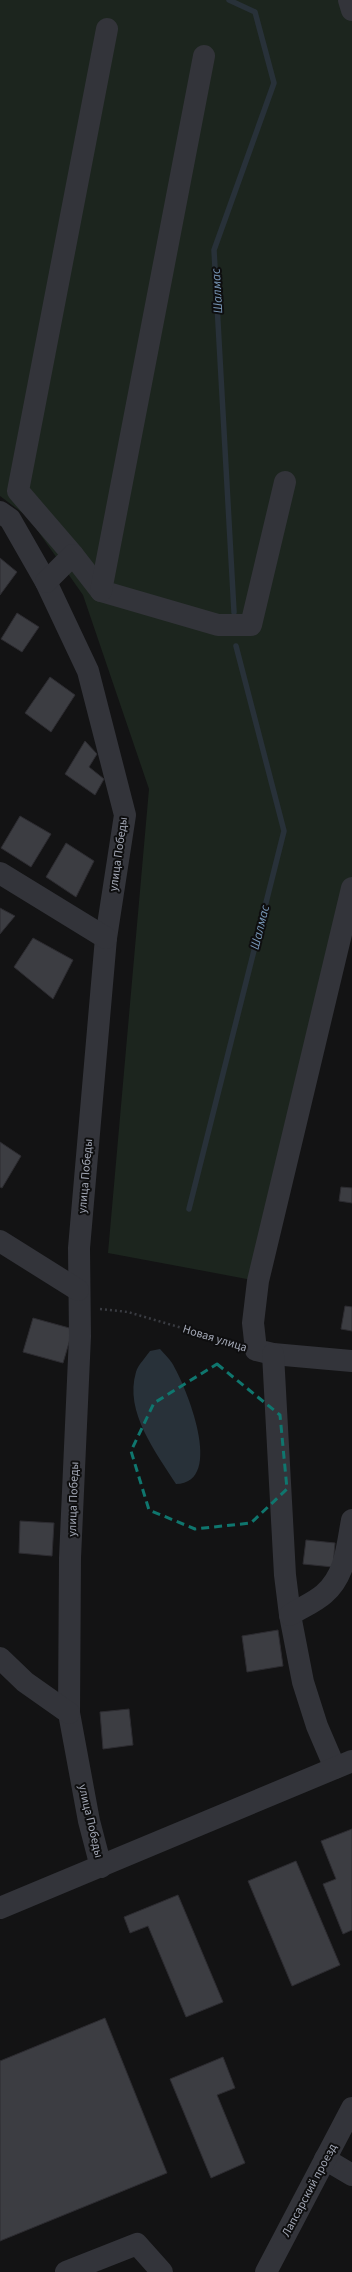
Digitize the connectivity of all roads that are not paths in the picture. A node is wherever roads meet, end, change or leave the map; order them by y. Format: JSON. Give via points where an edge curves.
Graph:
{"nodes":[{"id":1,"x":349,"y":0,"type":"edge"},
{"id":2,"x":352,"y":10,"type":"edge"},
{"id":3,"x":107,"y":29,"type":"dead end"},
{"id":4,"x":204,"y":56,"type":"dead end"},
{"id":5,"x":285,"y":482,"type":"dead end"},
{"id":6,"x":0,"y":512,"type":"edge"},
{"id":7,"x":73,"y":555,"type":"junction"},
{"id":8,"x":46,"y":582,"type":"junction"},
{"id":9,"x":102,"y":591,"type":"junction"},
{"id":10,"x":0,"y":873,"type":"edge"},
{"id":11,"x":352,"y":888,"type":"edge"},
{"id":12,"x":106,"y":938,"type":"junction"},
{"id":13,"x":0,"y":1242,"type":"edge"},
{"id":14,"x":79,"y":1298,"type":"junction"},
{"id":15,"x":265,"y":1352,"type":"junction"},
{"id":16,"x":352,"y":1361,"type":"edge"},
{"id":17,"x":352,"y":1520,"type":"edge"},
{"id":18,"x":290,"y":1615,"type":"junction"},
{"id":19,"x":0,"y":1658,"type":"edge"},
{"id":20,"x":69,"y":1713,"type":"junction"},
{"id":21,"x":344,"y":1765,"type":"edge"},
{"id":22,"x":101,"y":1867,"type":"junction"},
{"id":23,"x":0,"y":1908,"type":"edge"},
{"id":24,"x":352,"y":2108,"type":"edge"},
{"id":25,"x":325,"y":2160,"type":"junction"},
{"id":26,"x":352,"y":2174,"type":"edge"},
{"id":27,"x":66,"y":2272,"type":"edge"},
{"id":28,"x":162,"y":2272,"type":"edge"},
{"id":29,"x":266,"y":2272,"type":"edge"}],
"edges":[{"from":1,"to":2,"type":"street"},
{"from":3,"to":7,"type":"street","via":[[18,491]]},
{"from":4,"to":9,"type":"street"},
{"from":5,"to":9,"type":"street","via":[[251,625],[218,625]]},
{"from":6,"to":8,"type":"street","name":"улица Победы","via":[[10,519]]},
{"from":7,"to":8,"type":"street"},
{"from":7,"to":9,"type":"street"},
{"from":8,"to":12,"type":"street","name":"улица Победы","via":[[88,671],[125,816]]},
{"from":10,"to":12,"type":"street"},
{"from":11,"to":15,"type":"street","via":[[258,1281],[253,1323]]},
{"from":12,"to":14,"type":"street","name":"улица Победы","via":[[79,1248]]},
{"from":13,"to":14,"type":"street"},
{"from":14,"to":20,"type":"street","name":"улица Победы","via":[[70,1558]]},
{"from":15,"to":16,"type":"street"},
{"from":15,"to":18,"type":"street"},
{"from":17,"to":18,"type":"street","via":[[343,1567],[332,1586],[323,1595]]},
{"from":18,"to":21,"type":"street","via":[[303,1682],[317,1726]]},
{"from":19,"to":20,"type":"street","via":[[25,1682]]},
{"from":20,"to":22,"type":"street","name":"улица Победы","via":[[89,1822]]},
{"from":21,"to":22,"type":"street"},
{"from":22,"to":23,"type":"street"},
{"from":24,"to":25,"type":"street","name":"Лапсарский проезд"},
{"from":25,"to":26,"type":"street"},
{"from":25,"to":29,"type":"street","name":"Лапсарский проезд"},
{"from":27,"to":28,"type":"street","via":[[137,2244]]}]}
